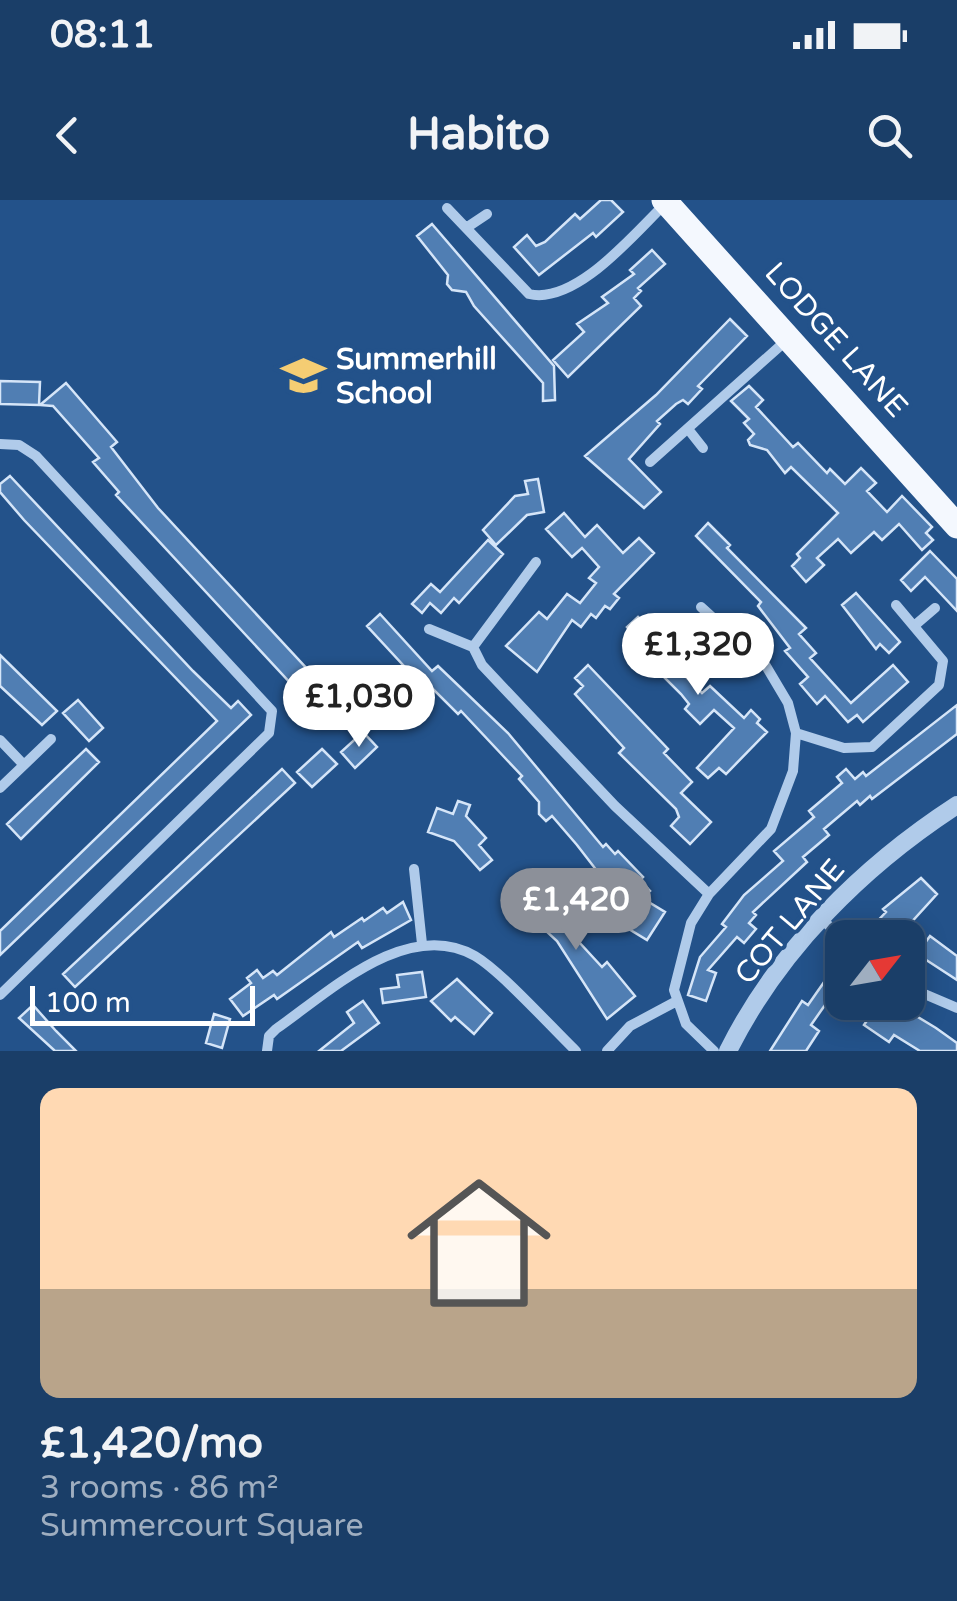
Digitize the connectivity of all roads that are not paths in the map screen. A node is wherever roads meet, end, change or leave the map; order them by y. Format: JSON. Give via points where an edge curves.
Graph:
{"nodes":[{"id":1,"x":666,"y":201,"type":"edge"},
{"id":2,"x":447,"y":208,"type":"dead end"},
{"id":3,"x":487,"y":214,"type":"dead end"},
{"id":4,"x":469,"y":226,"type":"junction"},
{"id":5,"x":790,"y":337,"type":"junction"},
{"id":6,"x":688,"y":429,"type":"junction"},
{"id":7,"x":0,"y":444,"type":"edge"},
{"id":8,"x":703,"y":448,"type":"dead end"},
{"id":9,"x":650,"y":462,"type":"dead end"},
{"id":10,"x":957,"y":526,"type":"edge"},
{"id":11,"x":536,"y":562,"type":"dead end"},
{"id":12,"x":896,"y":605,"type":"dead end"},
{"id":13,"x":701,"y":607,"type":"dead end"},
{"id":14,"x":935,"y":608,"type":"dead end"},
{"id":15,"x":914,"y":626,"type":"junction"},
{"id":16,"x":429,"y":629,"type":"dead end"},
{"id":17,"x":473,"y":647,"type":"junction"},
{"id":18,"x":796,"y":732,"type":"junction"},
{"id":19,"x":50,"y":739,"type":"dead end"},
{"id":20,"x":0,"y":740,"type":"edge"},
{"id":21,"x":23,"y":764,"type":"junction"},
{"id":22,"x":0,"y":788,"type":"edge"},
{"id":23,"x":957,"y":805,"type":"edge"},
{"id":24,"x":414,"y":869,"type":"dead end"},
{"id":25,"x":710,"y":894,"type":"junction"},
{"id":26,"x":820,"y":918,"type":"junction"},
{"id":27,"x":825,"y":922,"type":"edge"},
{"id":28,"x":422,"y":944,"type":"junction"},
{"id":29,"x":925,"y":994,"type":"edge"},
{"id":30,"x":0,"y":995,"type":"edge"},
{"id":31,"x":675,"y":1002,"type":"junction"},
{"id":32,"x":957,"y":1008,"type":"edge"},
{"id":33,"x":267,"y":1051,"type":"edge"},
{"id":34,"x":576,"y":1051,"type":"edge"},
{"id":35,"x":606,"y":1051,"type":"edge"},
{"id":36,"x":714,"y":1051,"type":"edge"},
{"id":37,"x":728,"y":1051,"type":"edge"}],
"edges":[{"from":1,"to":4,"type":"street","via":[[588,276],[554,295],[529,294]]},
{"from":1,"to":5,"type":"main road","name":"LODGE LANE"},
{"from":2,"to":4,"type":"street"},
{"from":3,"to":4,"type":"street"},
{"from":5,"to":6,"type":"street"},
{"from":5,"to":10,"type":"main road","name":"LODGE LANE"},
{"from":6,"to":8,"type":"street"},
{"from":6,"to":9,"type":"street"},
{"from":7,"to":30,"type":"street","via":[[19,445],[36,456],[272,711],[274,721]]},
{"from":11,"to":17,"type":"street"},
{"from":12,"to":15,"type":"street"},
{"from":13,"to":18,"type":"street","via":[[766,666]]},
{"from":14,"to":15,"type":"street"},
{"from":15,"to":18,"type":"street","via":[[945,671],[888,736],[857,750]]},
{"from":16,"to":17,"type":"street"},
{"from":17,"to":25,"type":"street","via":[[482,665],[616,806]]},
{"from":18,"to":25,"type":"street","via":[[793,772],[771,830]]},
{"from":19,"to":21,"type":"street"},
{"from":20,"to":21,"type":"street"},
{"from":21,"to":22,"type":"street"},
{"from":23,"to":26,"type":"street","name":"COT LANE","via":[[870,868]]},
{"from":24,"to":28,"type":"street"},
{"from":25,"to":31,"type":"street","via":[[691,923]]},
{"from":26,"to":27,"type":"street"},
{"from":26,"to":37,"type":"street","name":"COT LANE"},
{"from":28,"to":33,"type":"street","via":[[360,972],[276,1029]]},
{"from":28,"to":34,"type":"street","via":[[475,956]]},
{"from":29,"to":32,"type":"street"},
{"from":31,"to":35,"type":"street","via":[[630,1026]]},
{"from":31,"to":36,"type":"street","via":[[686,1024]]}]}
